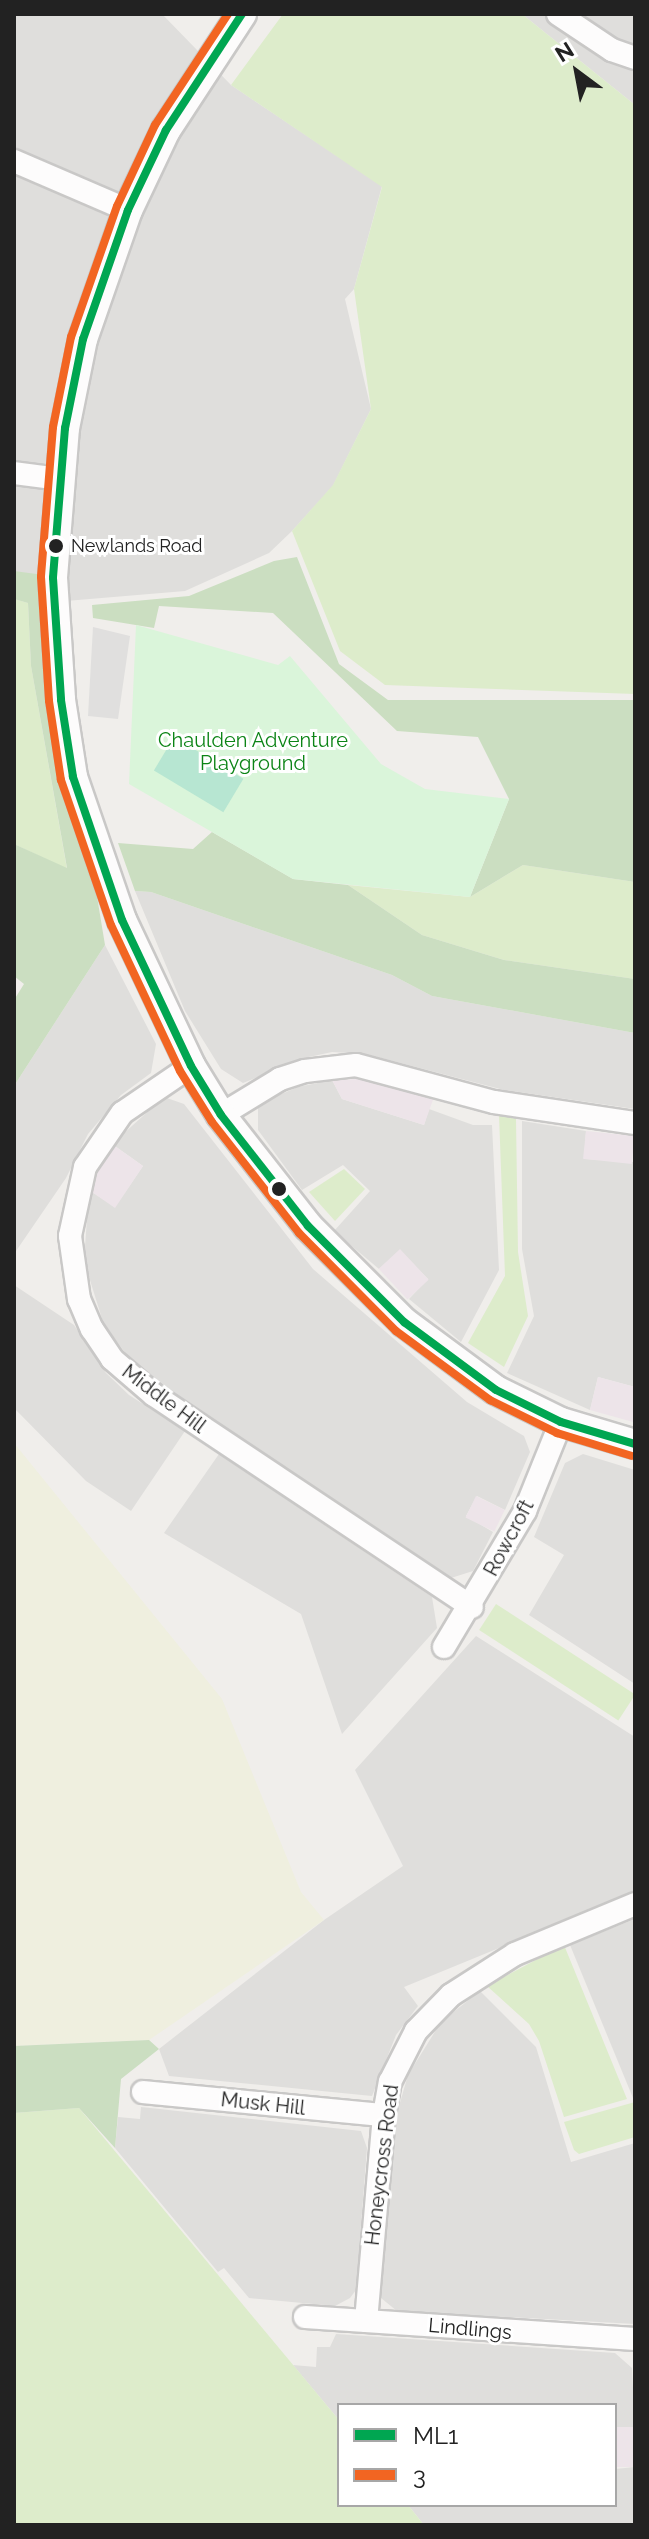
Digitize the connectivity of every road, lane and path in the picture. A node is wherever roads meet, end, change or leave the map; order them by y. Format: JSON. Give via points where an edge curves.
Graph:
{"nodes":[{"id":1,"x":242,"y":14,"type":"edge"},
{"id":2,"x":558,"y":14,"type":"edge"},
{"id":3,"x":635,"y":58,"type":"edge"},
{"id":4,"x":14,"y":161,"type":"edge"},
{"id":5,"x":128,"y":210,"type":"junction"},
{"id":6,"x":14,"y":473,"type":"edge"},
{"id":7,"x":60,"y":479,"type":"junction"},
{"id":8,"x":191,"y":1066,"type":"junction"},
{"id":9,"x":221,"y":1115,"type":"junction"},
{"id":10,"x":635,"y":1123,"type":"edge"},
{"id":11,"x":561,"y":1422,"type":"junction"},
{"id":12,"x":635,"y":1444,"type":"edge"},
{"id":13,"x":472,"y":1607,"type":"junction"},
{"id":14,"x":444,"y":1647,"type":"dead end"},
{"id":15,"x":635,"y":1904,"type":"edge"},
{"id":16,"x":143,"y":2092,"type":"dead end"},
{"id":17,"x":384,"y":2115,"type":"junction"},
{"id":18,"x":305,"y":2317,"type":"dead end"},
{"id":19,"x":366,"y":2321,"type":"junction"},
{"id":20,"x":635,"y":2339,"type":"edge"}],
"edges":[{"from":1,"to":5,"type":"street","via":[[166,130]]},
{"from":2,"to":3,"type":"street","via":[[612,50]]},
{"from":4,"to":5,"type":"street"},
{"from":5,"to":7,"type":"street","via":[[83,339]]},
{"from":6,"to":7,"type":"street"},
{"from":7,"to":8,"type":"street","via":[[55,622],[73,777],[122,920]]},
{"from":8,"to":9,"type":"street"},
{"from":8,"to":13,"type":"street","name":"Middle Hill","via":[[122,1113],[85,1167],[70,1236],[79,1299],[92,1329],[112,1359],[154,1395]]},
{"from":9,"to":10,"type":"street","via":[[280,1079],[356,1065],[494,1102]]},
{"from":9,"to":11,"type":"street","via":[[316,1236],[404,1322],[496,1390]]},
{"from":11,"to":12,"type":"street"},
{"from":11,"to":13,"type":"street","name":"Rowcroft","via":[[525,1511]]},
{"from":13,"to":14,"type":"street","name":"Rowcroft"},
{"from":15,"to":17,"type":"street","name":"Honeycross Road","via":[[515,1954],[451,1995],[402,2052]]},
{"from":16,"to":17,"type":"street","name":"Musk Hill"},
{"from":17,"to":19,"type":"street","name":"Honeycross Road"},
{"from":18,"to":19,"type":"street","name":"Lindlings"},
{"from":19,"to":20,"type":"street","name":"Lindlings"}]}
